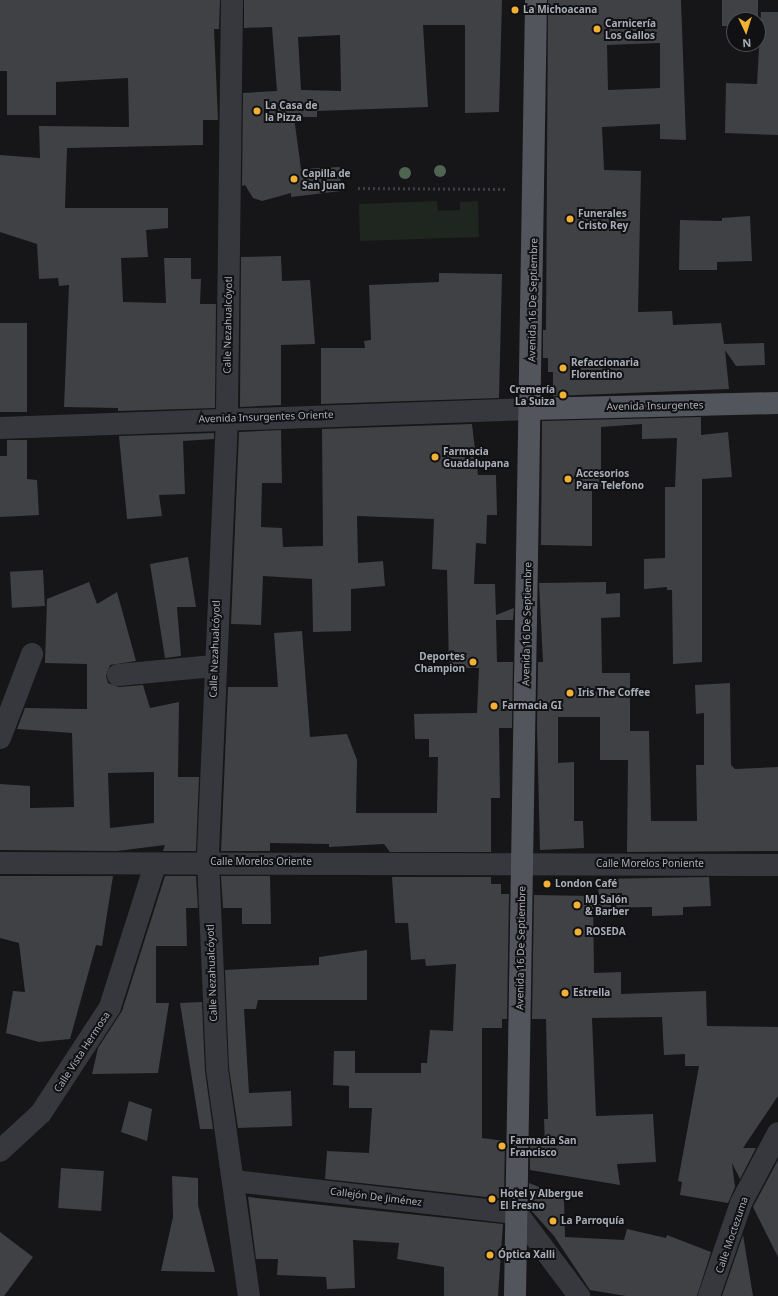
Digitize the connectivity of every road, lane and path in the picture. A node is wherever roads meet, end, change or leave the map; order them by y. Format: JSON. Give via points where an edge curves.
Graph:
{"nodes":[{"id":1,"x":232,"y":0,"type":"edge"},
{"id":2,"x":536,"y":0,"type":"edge"},
{"id":3,"x":358,"y":188,"type":"dead end"},
{"id":4,"x":534,"y":189,"type":"junction"},
{"id":5,"x":778,"y":403,"type":"edge"},
{"id":6,"x":532,"y":409,"type":"junction"},
{"id":7,"x":226,"y":418,"type":"junction"},
{"id":8,"x":0,"y":428,"type":"edge"},
{"id":9,"x":32,"y":654,"type":"dead end"},
{"id":10,"x":214,"y":666,"type":"junction"},
{"id":11,"x":118,"y":675,"type":"dead end"},
{"id":12,"x":0,"y":738,"type":"edge"},
{"id":13,"x":208,"y":861,"type":"junction"},
{"id":14,"x":0,"y":863,"type":"edge"},
{"id":15,"x":522,"y":864,"type":"junction"},
{"id":16,"x":155,"y":865,"type":"junction"},
{"id":17,"x":778,"y":865,"type":"edge"},
{"id":18,"x":778,"y":1133,"type":"edge"},
{"id":19,"x":0,"y":1151,"type":"edge"},
{"id":20,"x":234,"y":1181,"type":"junction"},
{"id":21,"x":517,"y":1213,"type":"junction"},
{"id":22,"x":249,"y":1296,"type":"edge"},
{"id":23,"x":515,"y":1296,"type":"edge"},
{"id":24,"x":579,"y":1296,"type":"edge"},
{"id":25,"x":709,"y":1296,"type":"edge"}],
"edges":[{"from":1,"to":7,"type":"street","name":"Calle Nezahualcóyotl"},
{"from":2,"to":4,"type":"main road","name":"Avenida 16 De Septiembre"},
{"from":3,"to":4,"type":"path"},
{"from":4,"to":6,"type":"main road","name":"Avenida 16 De Septiembre"},
{"from":5,"to":6,"type":"main road","name":"Avenida Insurgentes"},
{"from":6,"to":7,"type":"street","name":"Avenida Insurgentes Oriente"},
{"from":6,"to":15,"type":"main road","name":"Avenida 16 De Septiembre"},
{"from":7,"to":8,"type":"street","name":"Avenida Insurgentes Oriente"},
{"from":7,"to":10,"type":"street","name":"Calle Nezahualcóyotl"},
{"from":9,"to":12,"type":"street"},
{"from":10,"to":11,"type":"street"},
{"from":10,"to":13,"type":"street","name":"Calle Nezahualcóyotl"},
{"from":13,"to":15,"type":"street","name":"Calle Morelos Oriente"},
{"from":13,"to":16,"type":"street","name":"Calle Morelos Oriente"},
{"from":13,"to":20,"type":"street","name":"Calle Nezahualcóyotl","via":[[214,1046]]},
{"from":14,"to":16,"type":"street","name":"Calle Morelos Oriente"},
{"from":15,"to":17,"type":"street","name":"Calle Morelos Poniente"},
{"from":15,"to":21,"type":"main road","name":"Avenida 16 De Septiembre"},
{"from":16,"to":19,"type":"street","name":"Calle Vista Hermosa","via":[[110,1007],[41,1112]]},
{"from":18,"to":25,"type":"street","name":"Calle Moctezuma","via":[[741,1203]]},
{"from":20,"to":21,"type":"street","name":"Callejón De Jiménez"},
{"from":20,"to":22,"type":"street","name":"Calle Nezahualcóyotl"},
{"from":21,"to":23,"type":"main road","name":"Avenida 16 De Septiembre"},
{"from":21,"to":24,"type":"street"}]}
